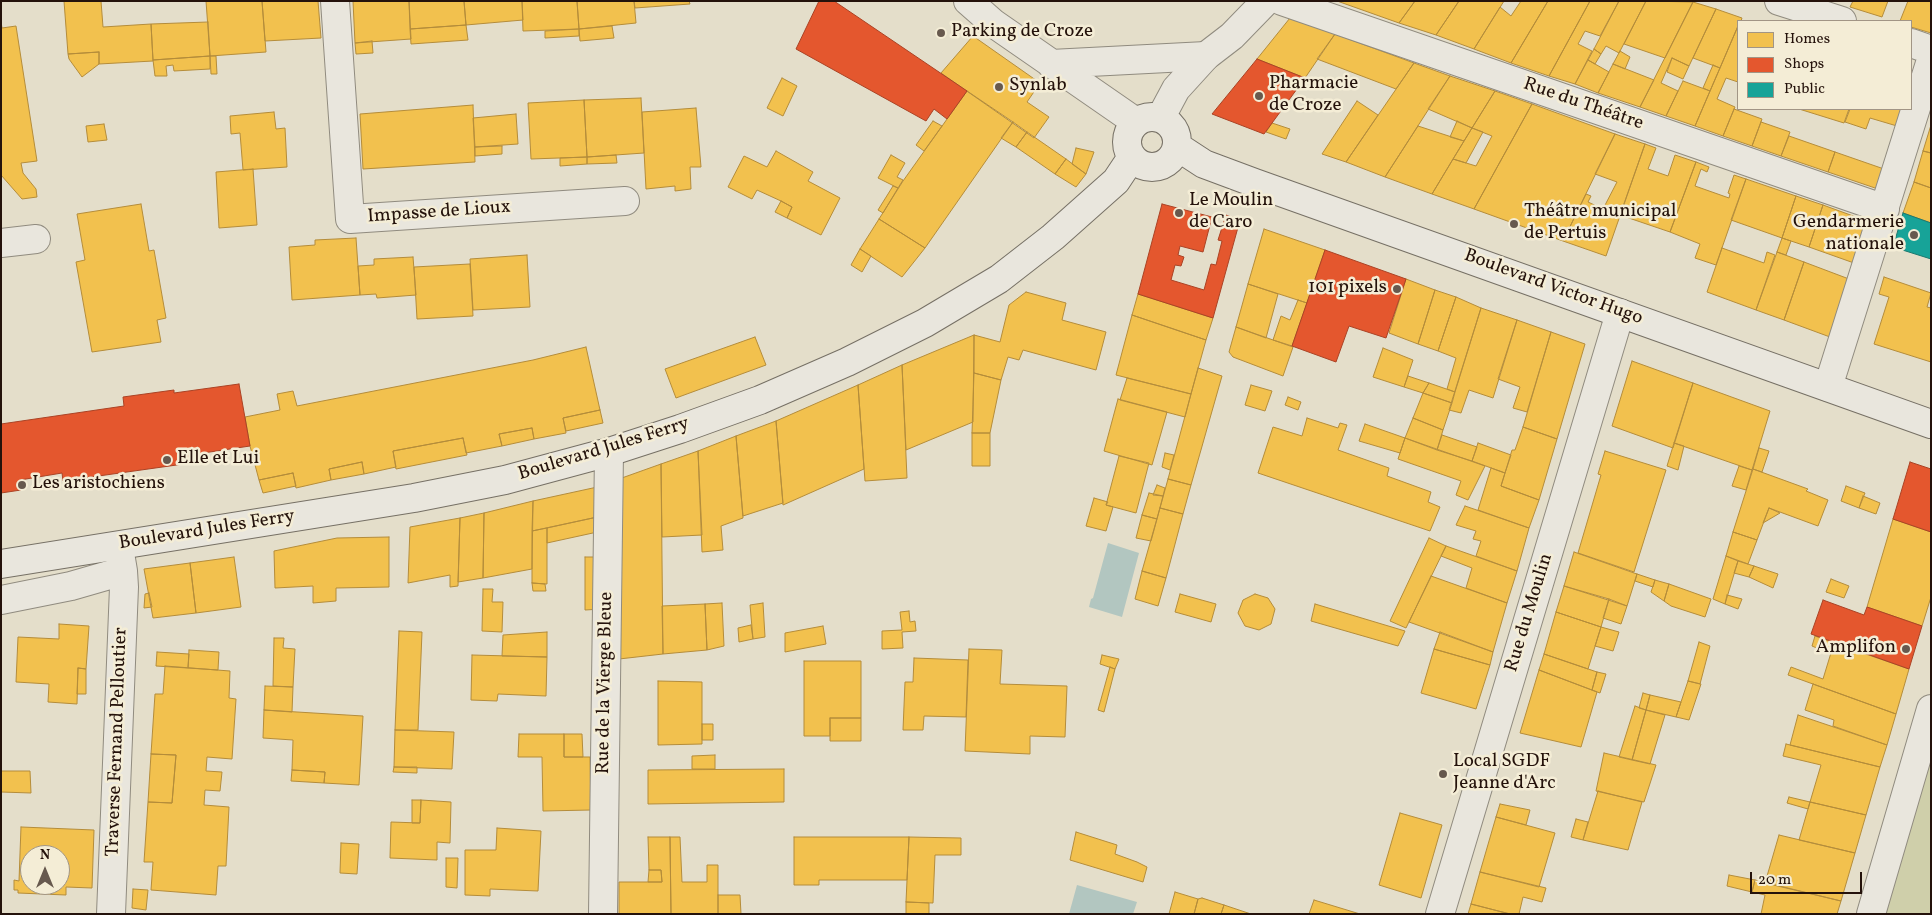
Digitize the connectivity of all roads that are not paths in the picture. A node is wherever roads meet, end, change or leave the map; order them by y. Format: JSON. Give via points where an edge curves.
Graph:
{"nodes":[{"id":1,"x":335,"y":1,"type":"edge"},
{"id":2,"x":968,"y":1,"type":"edge"},
{"id":3,"x":1266,"y":1,"type":"edge"},
{"id":4,"x":1282,"y":1,"type":"edge"},
{"id":5,"x":1779,"y":1,"type":"edge"},
{"id":6,"x":1839,"y":20,"type":"edge"},
{"id":7,"x":1912,"y":43,"type":"edge"},
{"id":8,"x":1931,"y":50,"type":"edge"},
{"id":9,"x":1206,"y":56,"type":"junction"},
{"id":10,"x":1931,"y":60,"type":"edge"},
{"id":11,"x":1051,"y":64,"type":"junction"},
{"id":12,"x":1148,"y":120,"type":"junction"},
{"id":13,"x":1178,"y":148,"type":"junction"},
{"id":14,"x":1132,"y":157,"type":"junction"},
{"id":15,"x":625,"y":201,"type":"dead end"},
{"id":16,"x":1884,"y":209,"type":"junction"},
{"id":17,"x":36,"y":239,"type":"dead end"},
{"id":18,"x":1,"y":244,"type":"edge"},
{"id":19,"x":1620,"y":313,"type":"junction"},
{"id":20,"x":1828,"y":387,"type":"junction"},
{"id":21,"x":1931,"y":424,"type":"edge"},
{"id":22,"x":609,"y":452,"type":"junction"},
{"id":23,"x":119,"y":544,"type":"junction"},
{"id":24,"x":1,"y":564,"type":"edge"},
{"id":25,"x":123,"y":571,"type":"junction"},
{"id":26,"x":1,"y":600,"type":"edge"},
{"id":27,"x":1931,"y":709,"type":"edge"},
{"id":28,"x":111,"y":914,"type":"edge"},
{"id":29,"x":603,"y":914,"type":"edge"},
{"id":30,"x":1440,"y":914,"type":"edge"},
{"id":31,"x":1871,"y":914,"type":"edge"}],
"edges":[{"from":1,"to":15,"type":"street","name":"Impasse de Lioux","via":[[350,219]]},
{"from":2,"to":11,"type":"street"},
{"from":3,"to":9,"type":"street","via":[[1232,36]]},
{"from":4,"to":16,"type":"street","name":"Rue du Théâtre"},
{"from":5,"to":6,"type":"street"},
{"from":7,"to":8,"type":"street"},
{"from":9,"to":11,"type":"street"},
{"from":9,"to":12,"type":"street"},
{"from":10,"to":16,"type":"street"},
{"from":11,"to":12,"type":"street"},
{"from":12,"to":13,"type":"street","via":[[1168,121],[1177,132]]},
{"from":12,"to":14,"type":"street","via":[[1129,131],[1127,146]]},
{"from":13,"to":14,"type":"street","via":[[1169,161],[1154,167],[1138,163]]},
{"from":13,"to":19,"type":"street","name":"Boulevard Victor Hugo","via":[[1204,164],[1238,177]]},
{"from":14,"to":22,"type":"street","name":"Boulevard Jules Ferry","via":[[1116,181],[1053,237],[999,279],[925,324],[760,400]]},
{"from":16,"to":20,"type":"street"},
{"from":17,"to":18,"type":"street"},
{"from":19,"to":20,"type":"street","name":"Boulevard Victor Hugo"},
{"from":19,"to":30,"type":"street","name":"Rue du Moulin"},
{"from":20,"to":21,"type":"street","name":"Boulevard Victor Hugo"},
{"from":22,"to":23,"type":"street","name":"Boulevard Jules Ferry","via":[[505,480],[414,498]]},
{"from":22,"to":29,"type":"street","name":"Rue de la Vierge Bleue"},
{"from":23,"to":24,"type":"street","name":"Boulevard Jules Ferry"},
{"from":23,"to":25,"type":"street","name":"Traverse Fernand Pelloutier"},
{"from":25,"to":26,"type":"street","via":[[71,586]]},
{"from":25,"to":28,"type":"street","name":"Traverse Fernand Pelloutier"},
{"from":27,"to":31,"type":"street"}]}
